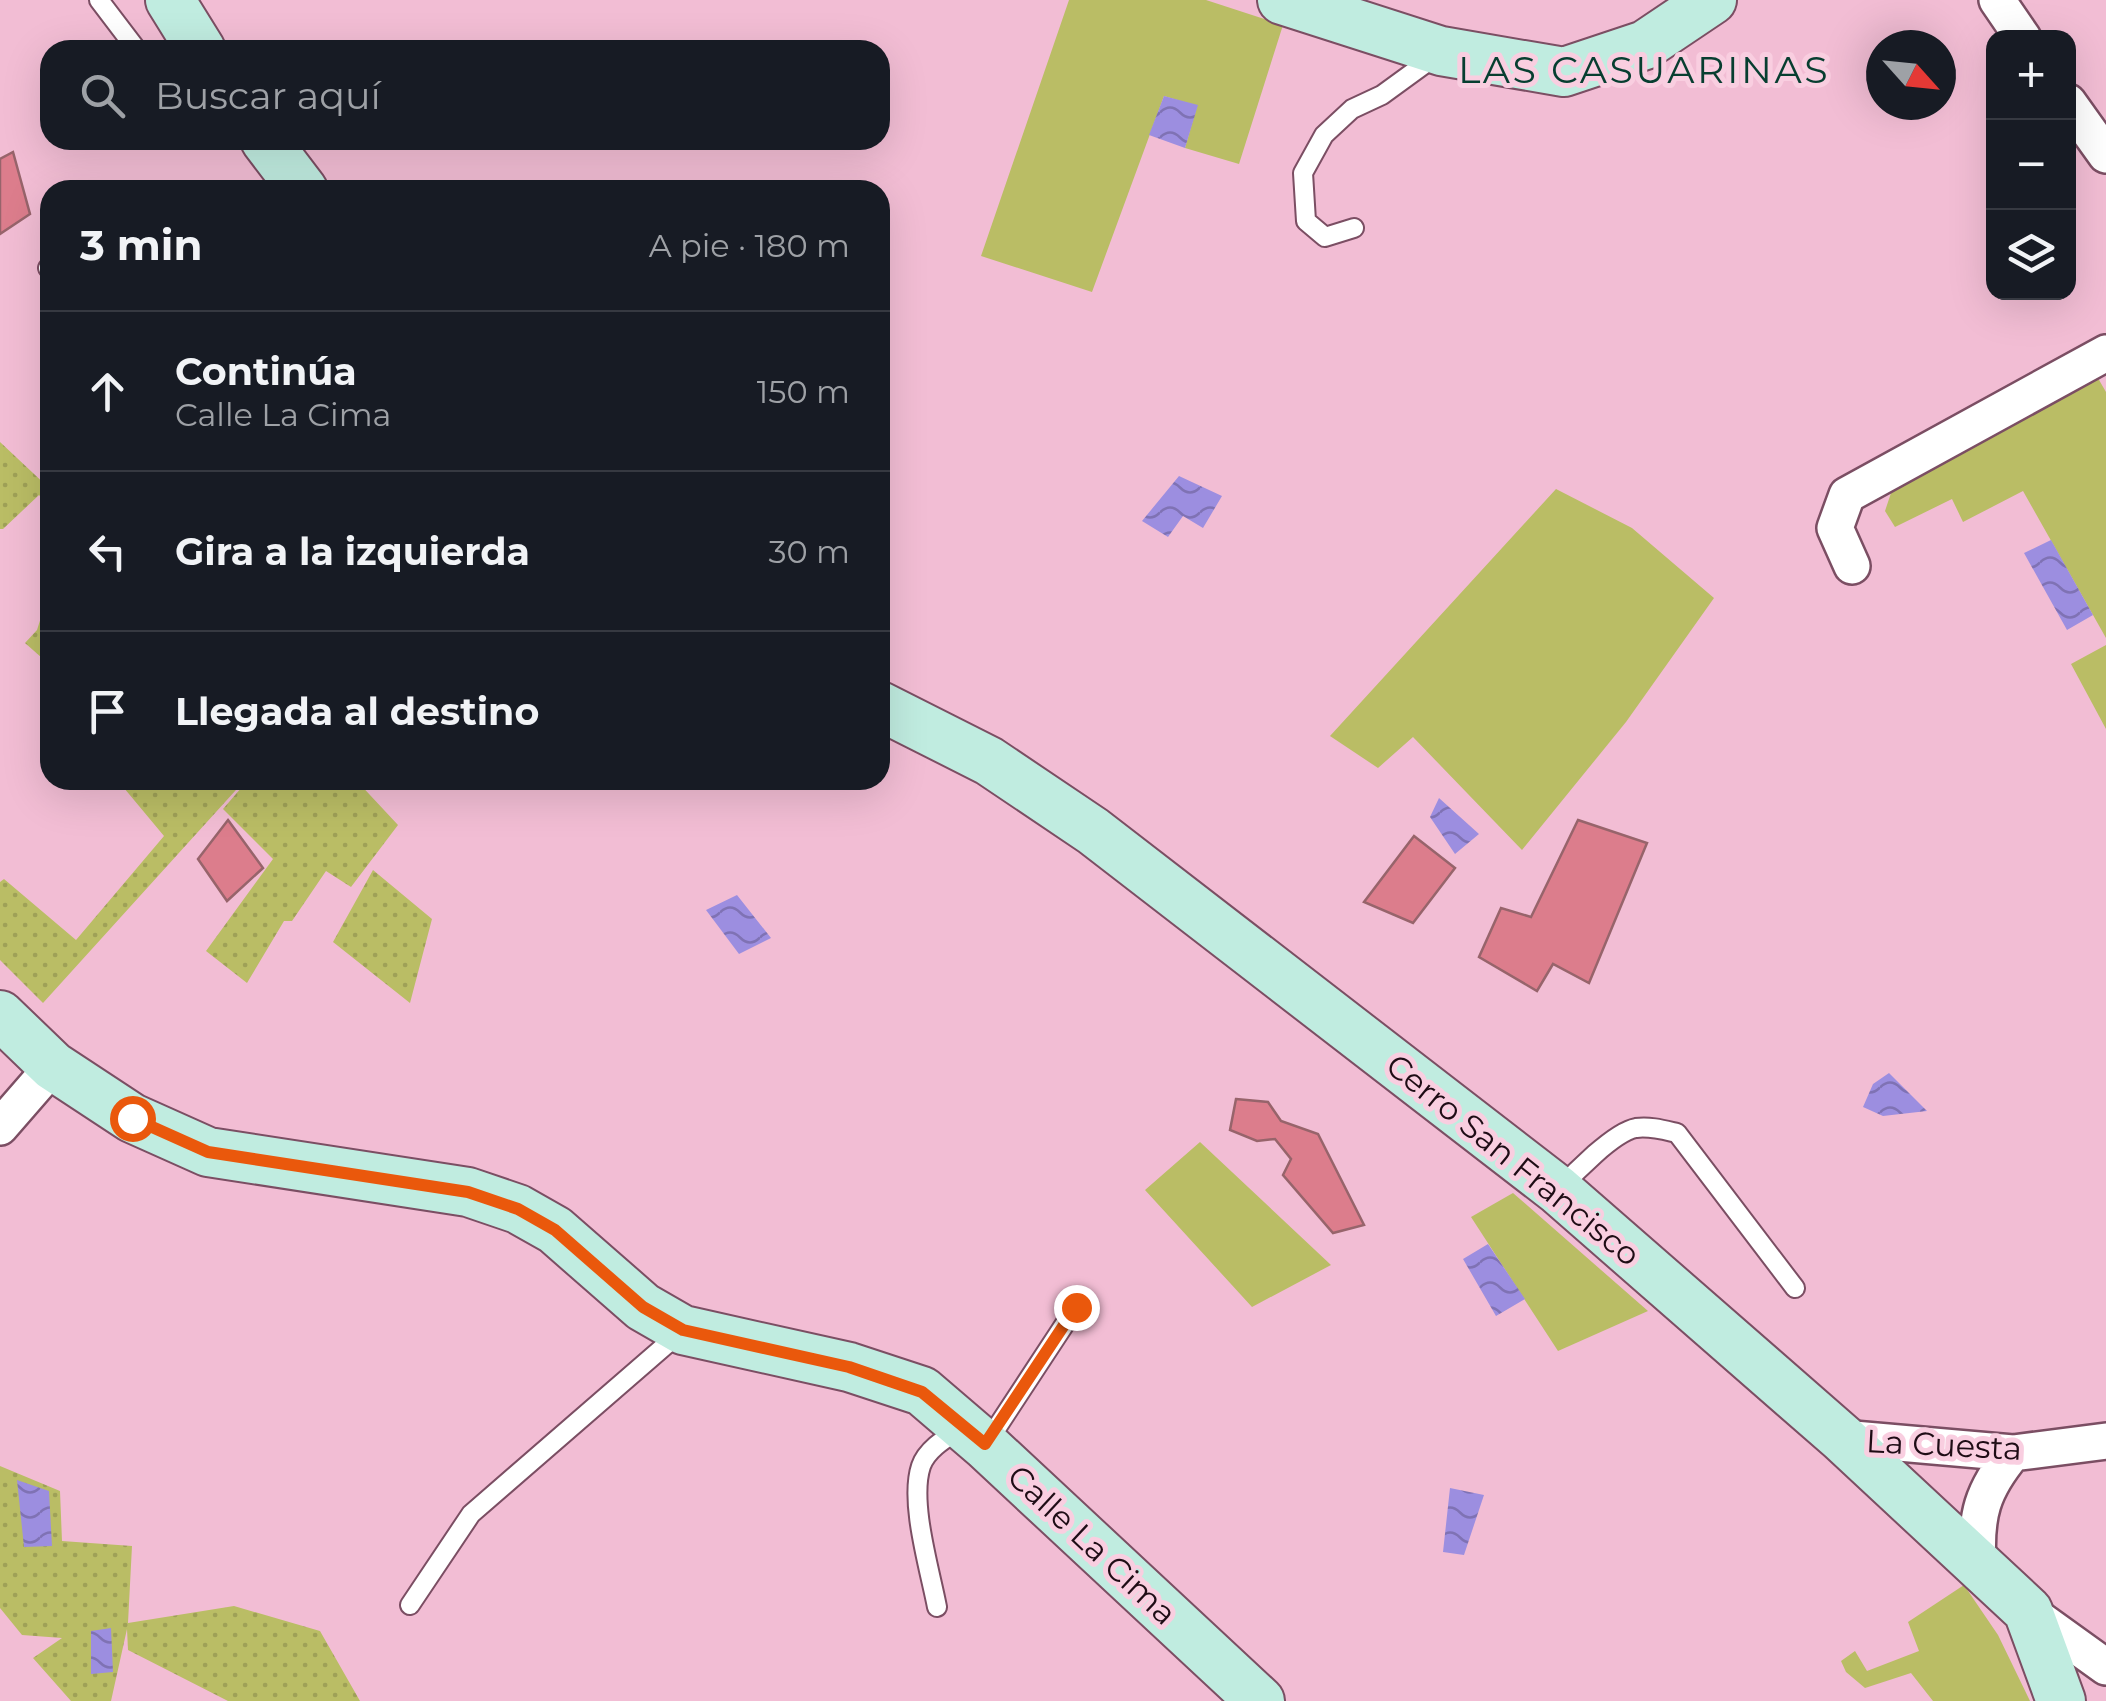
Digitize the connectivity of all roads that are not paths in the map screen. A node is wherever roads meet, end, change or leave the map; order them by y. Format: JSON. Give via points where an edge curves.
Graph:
{"nodes":[{"id":1,"x":99,"y":0,"type":"edge"},
{"id":2,"x":170,"y":0,"type":"edge"},
{"id":3,"x":1282,"y":0,"type":"edge"},
{"id":4,"x":1712,"y":0,"type":"edge"},
{"id":5,"x":1997,"y":0,"type":"edge"},
{"id":6,"x":2018,"y":30,"type":"edge"},
{"id":7,"x":129,"y":40,"type":"edge"},
{"id":8,"x":195,"y":40,"type":"edge"},
{"id":9,"x":1441,"y":52,"type":"junction"},
{"id":10,"x":2076,"y":113,"type":"edge"},
{"id":11,"x":273,"y":150,"type":"edge"},
{"id":12,"x":2106,"y":155,"type":"edge"},
{"id":13,"x":295,"y":180,"type":"edge"},
{"id":14,"x":1354,"y":228,"type":"dead end"},
{"id":15,"x":2106,"y":353,"type":"edge"},
{"id":16,"x":1852,"y":566,"type":"dead end"},
{"id":17,"x":890,"y":711,"type":"edge"},
{"id":18,"x":0,"y":1015,"type":"edge"},
{"id":19,"x":53,"y":1066,"type":"junction"},
{"id":20,"x":0,"y":1127,"type":"edge"},
{"id":21,"x":1558,"y":1190,"type":"junction"},
{"id":22,"x":1796,"y":1288,"type":"dead end"},
{"id":23,"x":1076,"y":1307,"type":"dead end"},
{"id":24,"x":683,"y":1330,"type":"junction"},
{"id":25,"x":975,"y":1435,"type":"junction"},
{"id":26,"x":1842,"y":1438,"type":"junction"},
{"id":27,"x":2106,"y":1441,"type":"edge"},
{"id":28,"x":2013,"y":1453,"type":"junction"},
{"id":29,"x":1978,"y":1564,"type":"junction"},
{"id":30,"x":410,"y":1606,"type":"dead end"},
{"id":31,"x":937,"y":1607,"type":"dead end"},
{"id":32,"x":2028,"y":1611,"type":"junction"},
{"id":33,"x":2106,"y":1667,"type":"edge"},
{"id":34,"x":1260,"y":1701,"type":"edge"},
{"id":35,"x":2061,"y":1701,"type":"edge"}],
"edges":[{"from":1,"to":7,"type":"lane"},
{"from":2,"to":8,"type":"street"},
{"from":3,"to":9,"type":"street"},
{"from":4,"to":9,"type":"street","via":[[1645,45],[1564,72]]},
{"from":5,"to":6,"type":"street"},
{"from":9,"to":14,"type":"lane","via":[[1352,109],[1324,135],[1303,172],[1306,220],[1325,237]]},
{"from":10,"to":12,"type":"street"},
{"from":11,"to":13,"type":"street"},
{"from":15,"to":16,"type":"street","via":[[1847,495],[1836,528]]},
{"from":17,"to":21,"type":"street","name":"Cerro San Francisco","via":[[988,762],[1093,831]]},
{"from":18,"to":19,"type":"street","name":"Calle La Cima"},
{"from":19,"to":20,"type":"street"},
{"from":19,"to":24,"type":"street","name":"Calle La Cima","via":[[132,1118],[208,1152],[468,1192],[518,1209],[555,1230],[643,1307]]},
{"from":21,"to":22,"type":"lane","via":[[1633,1128],[1677,1134]]},
{"from":21,"to":26,"type":"street","name":"Cerro San Francisco"},
{"from":23,"to":25,"type":"lane"},
{"from":24,"to":25,"type":"street","name":"Calle La Cima","via":[[904,1385]]},
{"from":24,"to":30,"type":"lane","via":[[471,1514]]},
{"from":25,"to":31,"type":"lane","via":[[939,1442],[921,1465],[918,1501]]},
{"from":25,"to":34,"type":"street","name":"Calle La Cima"},
{"from":26,"to":28,"type":"street","name":"La Cuesta"},
{"from":26,"to":29,"type":"street","name":"Cerro San Francisco"},
{"from":27,"to":28,"type":"street","name":"La Cuesta"},
{"from":28,"to":29,"type":"street","via":[[1981,1504]]},
{"from":29,"to":32,"type":"street","name":"Cerro San Francisco"},
{"from":32,"to":33,"type":"street","name":"Cerro San Francisco"},
{"from":32,"to":35,"type":"street"}]}
